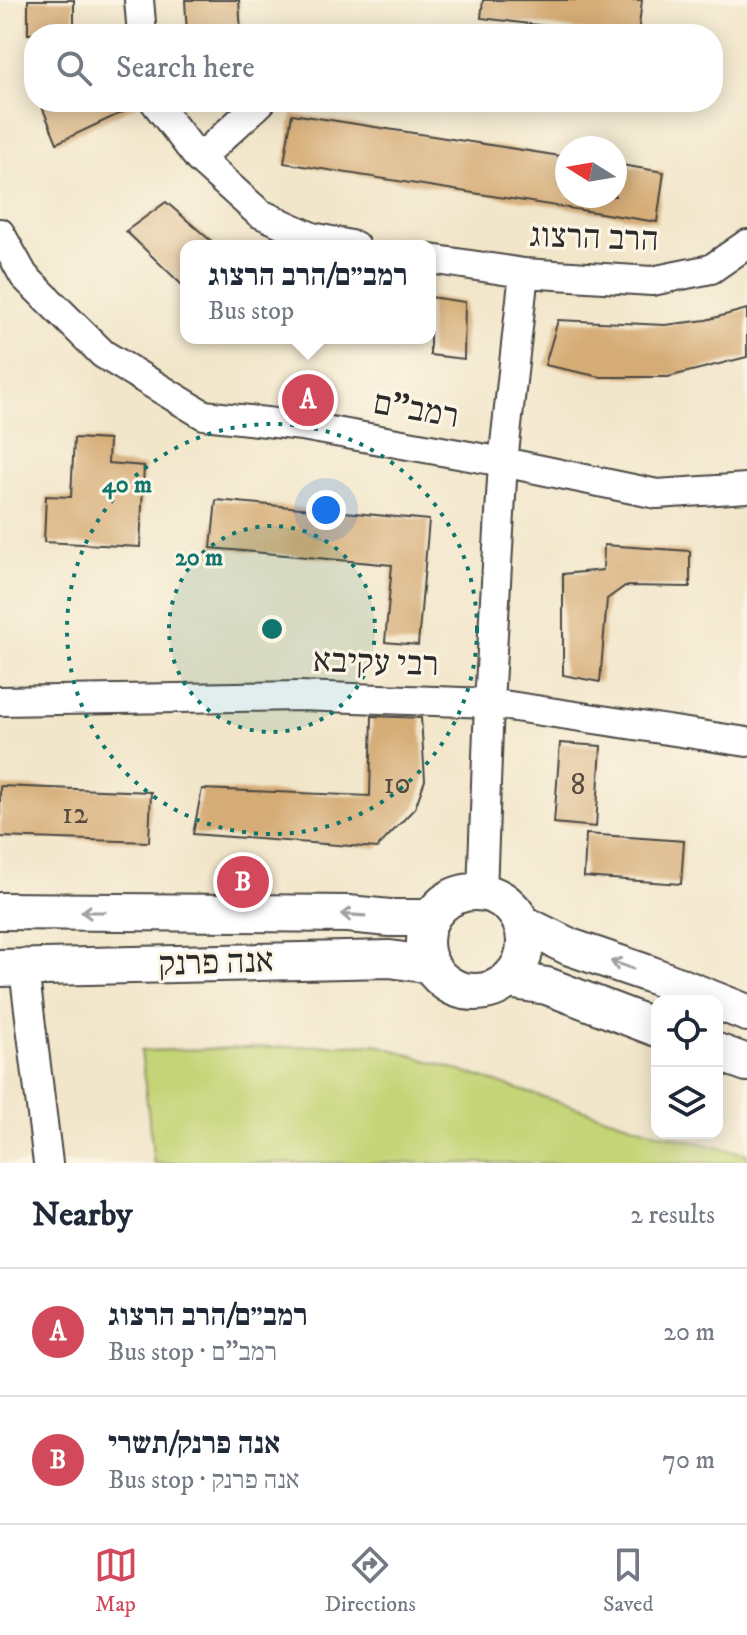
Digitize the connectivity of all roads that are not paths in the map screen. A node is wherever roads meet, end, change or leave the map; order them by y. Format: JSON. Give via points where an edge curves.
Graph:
{"nodes":[{"id":1,"x":139,"y":0,"type":"edge"},
{"id":2,"x":141,"y":24,"type":"edge"},
{"id":3,"x":161,"y":112,"type":"edge"},
{"id":4,"x":250,"y":112,"type":"edge"},
{"id":5,"x":199,"y":159,"type":"junction"},
{"id":6,"x":0,"y":233,"type":"edge"},
{"id":7,"x":326,"y":240,"type":"edge"},
{"id":8,"x":747,"y":244,"type":"edge"},
{"id":9,"x":436,"y":260,"type":"edge"},
{"id":10,"x":524,"y":273,"type":"junction"},
{"id":11,"x":503,"y":462,"type":"junction"},
{"id":12,"x":747,"y":488,"type":"edge"},
{"id":13,"x":0,"y":701,"type":"edge"},
{"id":14,"x":489,"y":703,"type":"junction"},
{"id":15,"x":747,"y":742,"type":"edge"},
{"id":16,"x":482,"y":892,"type":"junction"},
{"id":17,"x":0,"y":911,"type":"edge"},
{"id":18,"x":431,"y":918,"type":"junction"},
{"id":19,"x":521,"y":923,"type":"junction"},
{"id":20,"x":431,"y":965,"type":"junction"},
{"id":21,"x":12,"y":968,"type":"edge"},
{"id":22,"x":508,"y":980,"type":"junction"},
{"id":23,"x":747,"y":1013,"type":"edge"},
{"id":24,"x":651,"y":1026,"type":"edge"},
{"id":25,"x":723,"y":1054,"type":"edge"},
{"id":26,"x":747,"y":1063,"type":"edge"},
{"id":27,"x":48,"y":1163,"type":"edge"}],
"edges":[{"from":1,"to":2,"type":"street"},
{"from":3,"to":5,"type":"street"},
{"from":4,"to":5,"type":"street"},
{"from":5,"to":7,"type":"street","via":[[259,213]]},
{"from":6,"to":11,"type":"street","name":"רמב\"ם","via":[[24,276],[103,354],[204,415],[302,426]]},
{"from":8,"to":10,"type":"street","name":"הרב הרצוג","via":[[711,269],[652,281]]},
{"from":9,"to":10,"type":"street","name":"הרב הרצוג"},
{"from":10,"to":11,"type":"street"},
{"from":11,"to":12,"type":"street","name":"רמב\"ם","via":[[657,494]]},
{"from":11,"to":14,"type":"street"},
{"from":13,"to":14,"type":"street","name":"רבי עקיבא","via":[[300,696]]},
{"from":14,"to":15,"type":"street","name":"רבי עקיבא"},
{"from":14,"to":16,"type":"street"},
{"from":16,"to":18,"type":"street","via":[[452,897]]},
{"from":16,"to":19,"type":"street","via":[[506,902]]},
{"from":18,"to":17,"type":"street","name":"אנה פרנק","one_way":true},
{"from":18,"to":20,"type":"street","via":[[426,934]]},
{"from":19,"to":22,"type":"street","via":[[524,953]]},
{"from":23,"to":19,"type":"street","one_way":true,"via":[[570,947]]},
{"from":20,"to":21,"type":"street","name":"אנה פרנק","via":[[377,959]]},
{"from":20,"to":22,"type":"street","via":[[452,986],[466,991],[495,988]]},
{"from":21,"to":27,"type":"street"},
{"from":22,"to":24,"type":"street","via":[[547,986]]},
{"from":25,"to":26,"type":"street"}]}
